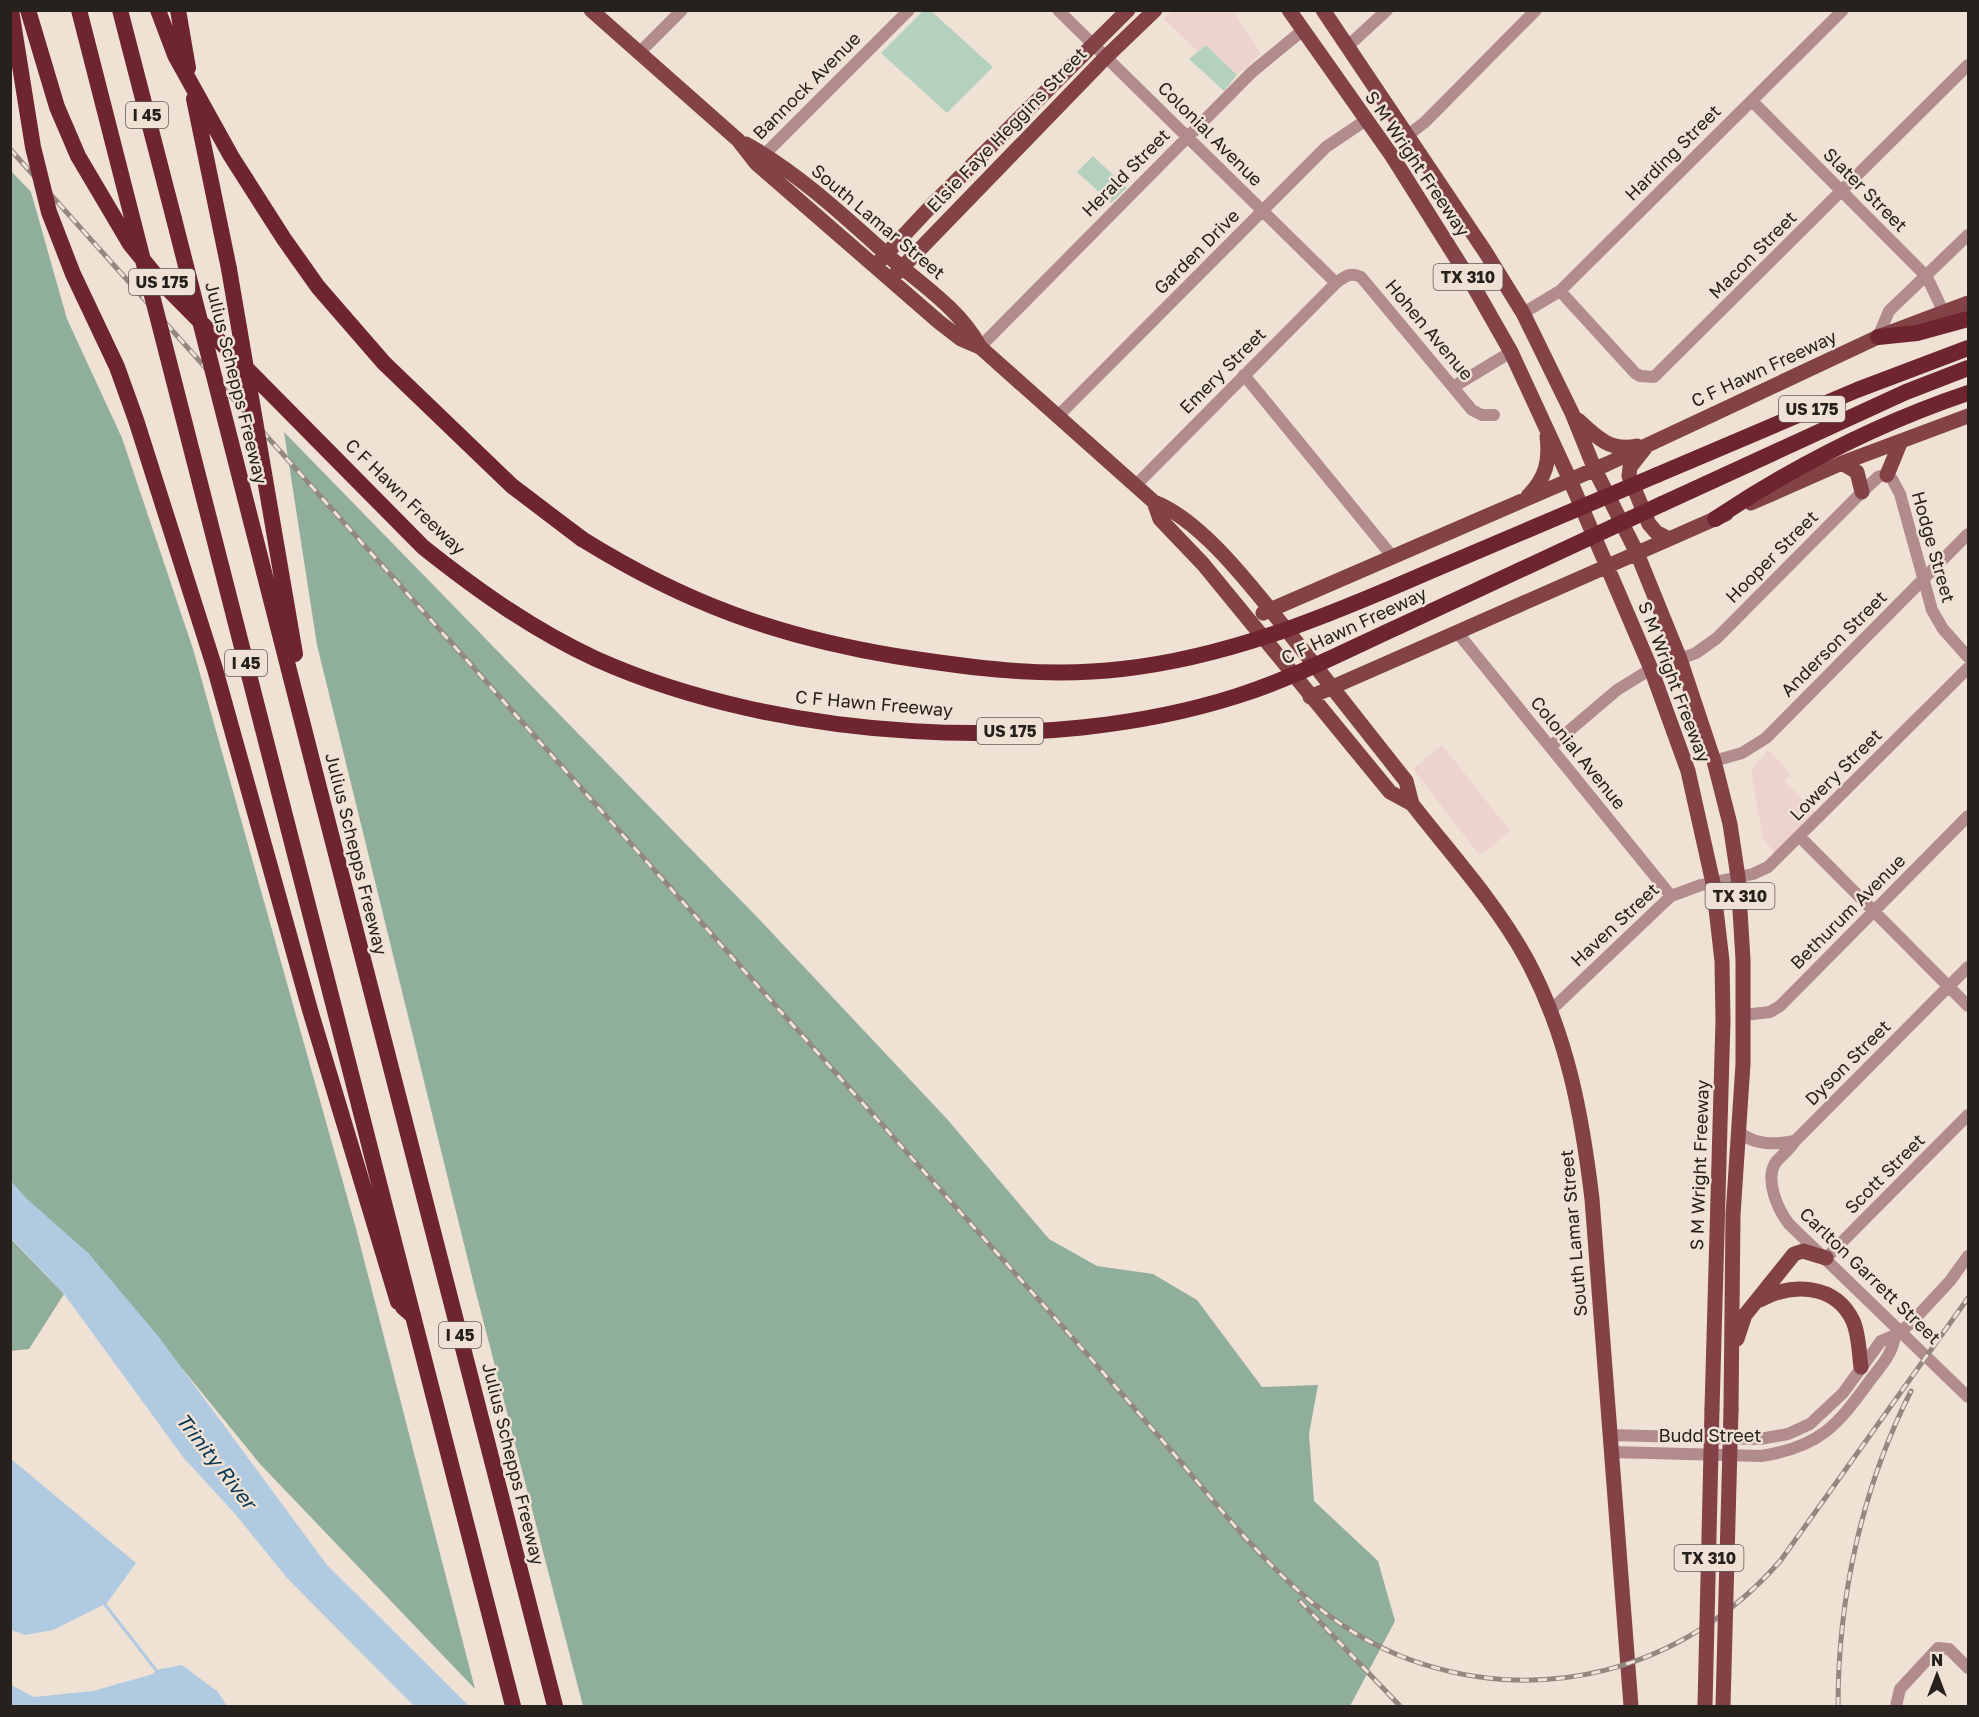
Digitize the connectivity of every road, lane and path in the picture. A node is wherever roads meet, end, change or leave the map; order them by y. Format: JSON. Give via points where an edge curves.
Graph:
{"nodes":[{"id":1,"x":11,"y":10,"type":"edge"},
{"id":2,"x":28,"y":10,"type":"edge"},
{"id":3,"x":78,"y":10,"type":"edge"},
{"id":4,"x":120,"y":10,"type":"edge"},
{"id":5,"x":158,"y":10,"type":"edge"},
{"id":6,"x":172,"y":10,"type":"edge"},
{"id":7,"x":178,"y":10,"type":"edge"},
{"id":8,"x":591,"y":10,"type":"edge"},
{"id":9,"x":682,"y":10,"type":"edge"},
{"id":10,"x":909,"y":10,"type":"edge"},
{"id":11,"x":1058,"y":10,"type":"edge"},
{"id":12,"x":1128,"y":10,"type":"edge"},
{"id":13,"x":1155,"y":10,"type":"edge"},
{"id":14,"x":1289,"y":10,"type":"edge"},
{"id":15,"x":1323,"y":10,"type":"edge"},
{"id":16,"x":1387,"y":10,"type":"edge"},
{"id":17,"x":1536,"y":10,"type":"edge"},
{"id":18,"x":1843,"y":10,"type":"edge"},
{"id":19,"x":1303,"y":30,"type":"junction"},
{"id":20,"x":1094,"y":43,"type":"junction"},
{"id":21,"x":1348,"y":46,"type":"junction"},
{"id":22,"x":639,"y":53,"type":"junction"},
{"id":23,"x":1107,"y":56,"type":"junction"},
{"id":24,"x":186,"y":57,"type":"junction"},
{"id":25,"x":1968,"y":65,"type":"edge"},
{"id":26,"x":1752,"y":101,"type":"junction"},
{"id":27,"x":1366,"y":120,"type":"junction"},
{"id":28,"x":1407,"y":136,"type":"junction"},
{"id":29,"x":1187,"y":137,"type":"junction"},
{"id":30,"x":988,"y":149,"type":"junction"},
{"id":31,"x":760,"y":159,"type":"junction"},
{"id":32,"x":1002,"y":163,"type":"junction"},
{"id":33,"x":1842,"y":192,"type":"junction"},
{"id":34,"x":1263,"y":211,"type":"junction"},
{"id":35,"x":1968,"y":235,"type":"edge"},
{"id":36,"x":881,"y":260,"type":"junction"},
{"id":37,"x":902,"y":267,"type":"junction"},
{"id":38,"x":1927,"y":277,"type":"junction"},
{"id":39,"x":891,"y":279,"type":"junction"},
{"id":40,"x":1336,"y":283,"type":"junction"},
{"id":41,"x":1560,"y":291,"type":"junction"},
{"id":42,"x":1968,"y":303,"type":"edge"},
{"id":43,"x":1943,"y":311,"type":"junction"},
{"id":44,"x":1523,"y":314,"type":"junction"},
{"id":45,"x":1968,"y":319,"type":"edge"},
{"id":46,"x":1878,"y":337,"type":"junction"},
{"id":47,"x":980,"y":347,"type":"junction"},
{"id":48,"x":1968,"y":348,"type":"edge"},
{"id":49,"x":1511,"y":352,"type":"junction"},
{"id":50,"x":1968,"y":368,"type":"edge"},
{"id":51,"x":1244,"y":375,"type":"junction"},
{"id":52,"x":1453,"y":387,"type":"junction"},
{"id":53,"x":1968,"y":393,"type":"edge"},
{"id":54,"x":1572,"y":413,"type":"junction"},
{"id":55,"x":1058,"y":416,"type":"junction"},
{"id":56,"x":1494,"y":416,"type":"dead end"},
{"id":57,"x":1968,"y":416,"type":"edge"},
{"id":58,"x":1545,"y":424,"type":"junction"},
{"id":59,"x":1901,"y":441,"type":"junction"},
{"id":60,"x":1650,"y":443,"type":"junction"},
{"id":61,"x":1842,"y":463,"type":"junction"},
{"id":62,"x":1595,"y":470,"type":"junction"},
{"id":63,"x":1890,"y":478,"type":"junction"},
{"id":64,"x":1570,"y":480,"type":"junction"},
{"id":65,"x":1136,"y":485,"type":"junction"},
{"id":66,"x":1862,"y":492,"type":"junction"},
{"id":67,"x":1525,"y":499,"type":"junction"},
{"id":68,"x":1154,"y":501,"type":"junction"},
{"id":69,"x":1715,"y":519,"type":"junction"},
{"id":70,"x":1968,"y":534,"type":"edge"},
{"id":71,"x":1669,"y":539,"type":"junction"},
{"id":72,"x":1637,"y":553,"type":"junction"},
{"id":73,"x":1392,"y":556,"type":"junction"},
{"id":74,"x":1607,"y":567,"type":"junction"},
{"id":75,"x":1924,"y":579,"type":"junction"},
{"id":76,"x":1270,"y":610,"type":"junction"},
{"id":77,"x":1248,"y":620,"type":"junction"},
{"id":78,"x":1457,"y":632,"type":"junction"},
{"id":79,"x":1968,"y":657,"type":"edge"},
{"id":80,"x":1680,"y":659,"type":"junction"},
{"id":81,"x":1968,"y":668,"type":"edge"},
{"id":82,"x":1651,"y":669,"type":"junction"},
{"id":83,"x":1332,"y":687,"type":"junction"},
{"id":84,"x":1310,"y":697,"type":"junction"},
{"id":85,"x":1550,"y":747,"type":"junction"},
{"id":86,"x":1714,"y":761,"type":"junction"},
{"id":87,"x":316,"y":776,"type":"junction"},
{"id":88,"x":1412,"y":804,"type":"junction"},
{"id":89,"x":1968,"y":816,"type":"edge"},
{"id":90,"x":1800,"y":837,"type":"junction"},
{"id":91,"x":1738,"y":877,"type":"junction"},
{"id":92,"x":1713,"y":883,"type":"junction"},
{"id":93,"x":1671,"y":896,"type":"junction"},
{"id":94,"x":1874,"y":911,"type":"junction"},
{"id":95,"x":1968,"y":967,"type":"edge"},
{"id":96,"x":1949,"y":987,"type":"junction"},
{"id":97,"x":1968,"y":1006,"type":"edge"},
{"id":98,"x":1551,"y":1010,"type":"junction"},
{"id":99,"x":1744,"y":1015,"type":"junction"},
{"id":100,"x":1968,"y":1115,"type":"edge"},
{"id":101,"x":1738,"y":1131,"type":"junction"},
{"id":102,"x":1795,"y":1141,"type":"junction"},
{"id":103,"x":1968,"y":1256,"type":"edge"},
{"id":104,"x":1826,"y":1258,"type":"junction"},
{"id":105,"x":1754,"y":1302,"type":"junction"},
{"id":106,"x":413,"y":1316,"type":"junction"},
{"id":107,"x":1898,"y":1332,"type":"junction"},
{"id":108,"x":1861,"y":1367,"type":"junction"},
{"id":109,"x":1968,"y":1397,"type":"edge"},
{"id":110,"x":1731,"y":1410,"type":"junction"},
{"id":111,"x":1610,"y":1435,"type":"junction"},
{"id":112,"x":1612,"y":1452,"type":"junction"},
{"id":113,"x":1968,"y":1668,"type":"edge"},
{"id":114,"x":513,"y":1707,"type":"edge"},
{"id":115,"x":555,"y":1707,"type":"edge"},
{"id":116,"x":1631,"y":1707,"type":"edge"},
{"id":117,"x":1705,"y":1707,"type":"edge"},
{"id":118,"x":1723,"y":1707,"type":"edge"},
{"id":119,"x":1896,"y":1707,"type":"edge"}],
"edges":[{"from":1,"to":106,"type":"highway","bridge":true,"via":[[33,147],[49,212],[136,420],[215,669],[341,1116],[398,1302]]},
{"from":2,"to":50,"type":"highway","name":"C F Hawn Freeway","number":"US 175","bridge":true,"via":[[57,107],[78,156],[116,222],[162,282],[423,547],[468,582],[570,646],[672,689],[776,714],[913,729],[1029,730],[1139,720],[1212,704],[1279,681],[1906,392]]},
{"from":3,"to":106,"type":"highway","number":"I 45","bridge":true},
{"from":4,"to":87,"type":"highway","name":"Julius Schepps Freeway","number":"I 45","bridge":true},
{"from":5,"to":48,"type":"highway","name":"C F Hawn Freeway","number":"US 175","bridge":true,"via":[[175,55],[231,156],[318,287],[361,337],[512,486],[582,539],[649,579],[736,617],[807,639],[987,669],[1054,673],[1093,672],[1189,657],[1310,621],[1874,383]]},
{"from":6,"to":24,"type":"highway"},
{"from":7,"to":24,"type":"highway"},
{"from":8,"to":22,"type":"main road","name":"South Lamar Street"},
{"from":9,"to":22,"type":"street"},
{"from":10,"to":31,"type":"street","name":"Bannock Avenue"},
{"from":11,"to":20,"type":"street","name":"Colonial Avenue"},
{"from":12,"to":20,"type":"main road","name":"Elsie Faye Heggins Street"},
{"from":13,"to":23,"type":"main road","name":"Elsie Faye Heggins Street"},
{"from":14,"to":19,"type":"main road","name":"S M Wright Freeway","number":"TX 310"},
{"from":15,"to":21,"type":"main road","name":"S M Wright Freeway","number":"TX 310"},
{"from":16,"to":21,"type":"street"},
{"from":17,"to":28,"type":"street"},
{"from":18,"to":26,"type":"street","name":"Harding Street"},
{"from":19,"to":27,"type":"main road","name":"S M Wright Freeway","number":"TX 310"},
{"from":19,"to":29,"type":"street","name":"Herald Street","via":[[1252,72]]},
{"from":20,"to":23,"type":"street","name":"Colonial Avenue"},
{"from":20,"to":30,"type":"main road","name":"Elsie Faye Heggins Street"},
{"from":21,"to":28,"type":"main road","name":"S M Wright Freeway","number":"TX 310"},
{"from":22,"to":31,"type":"main road","name":"South Lamar Street"},
{"from":23,"to":29,"type":"street","name":"Colonial Avenue"},
{"from":23,"to":32,"type":"main road","name":"Elsie Faye Heggins Street"},
{"from":24,"to":87,"type":"highway","bridge":true,"via":[[229,269]]},
{"from":25,"to":33,"type":"street","name":"Macon Street"},
{"from":26,"to":33,"type":"street","name":"Slater Street"},
{"from":26,"to":41,"type":"street","name":"Harding Street"},
{"from":27,"to":34,"type":"street","name":"Garden Drive","via":[[1326,147]]},
{"from":27,"to":49,"type":"main road","name":"S M Wright Freeway","number":"TX 310","via":[[1441,234]]},
{"from":28,"to":44,"type":"main road","name":"S M Wright Freeway","number":"TX 310"},
{"from":29,"to":34,"type":"street","name":"Colonial Avenue"},
{"from":29,"to":47,"type":"street","name":"Herald Street"},
{"from":30,"to":32,"type":"main road"},
{"from":30,"to":36,"type":"main road","name":"Elsie Faye Heggins Street"},
{"from":31,"to":36,"type":"main road","name":"South Lamar Street","via":[[800,180]]},
{"from":32,"to":37,"type":"main road","name":"Elsie Faye Heggins Street"},
{"from":33,"to":38,"type":"street","name":"Slater Street"},
{"from":33,"to":41,"type":"street","name":"Macon Street","via":[[1654,377],[1635,373]]},
{"from":34,"to":40,"type":"street","name":"Colonial Avenue"},
{"from":34,"to":55,"type":"street","name":"Garden Drive"},
{"from":35,"to":38,"type":"street"},
{"from":36,"to":37,"type":"main road","name":"South Lamar Street"},
{"from":36,"to":39,"type":"main road","name":"South Lamar Street"},
{"from":37,"to":39,"type":"main road","name":"Elsie Faye Heggins Street"},
{"from":37,"to":47,"type":"main road","name":"South Lamar Street","via":[[970,329]]},
{"from":38,"to":43,"type":"street","name":"Slater Street"},
{"from":38,"to":46,"type":"street","via":[[1889,311]]},
{"from":39,"to":47,"type":"main road","name":"South Lamar Street","via":[[961,339]]},
{"from":40,"to":51,"type":"street","name":"Emery Street"},
{"from":40,"to":52,"type":"street","name":"Hohen Avenue","via":[[1347,275],[1362,277]]},
{"from":41,"to":44,"type":"street","name":"Harding Street"},
{"from":42,"to":43,"type":"main road","name":"C F Hawn Freeway"},
{"from":43,"to":46,"type":"main road","name":"C F Hawn Freeway"},
{"from":44,"to":54,"type":"main road","name":"S M Wright Freeway","number":"TX 310"},
{"from":45,"to":46,"type":"highway","via":[[1917,333]]},
{"from":46,"to":60,"type":"main road","name":"C F Hawn Freeway"},
{"from":47,"to":55,"type":"main road","name":"South Lamar Street"},
{"from":49,"to":52,"type":"street"},
{"from":49,"to":58,"type":"main road","name":"S M Wright Freeway","number":"TX 310"},
{"from":51,"to":65,"type":"street","name":"Emery Street"},
{"from":51,"to":73,"type":"street"},
{"from":52,"to":56,"type":"street","name":"Hohen Avenue","via":[[1472,410]]},
{"from":53,"to":69,"type":"highway","via":[[1831,451],[1760,489]]},
{"from":54,"to":60,"type":"main road","via":[[1607,444],[1627,448]]},
{"from":54,"to":62,"type":"main road","name":"S M Wright Freeway","number":"TX 310"},
{"from":55,"to":65,"type":"main road","name":"South Lamar Street"},
{"from":57,"to":59,"type":"main road"},
{"from":58,"to":64,"type":"main road","name":"S M Wright Freeway","number":"TX 310"},
{"from":58,"to":67,"type":"main road","via":[[1549,452],[1545,474]]},
{"from":59,"to":61,"type":"main road"},
{"from":59,"to":63,"type":"main road"},
{"from":60,"to":62,"type":"main road","name":"C F Hawn Freeway"},
{"from":60,"to":71,"type":"main road","via":[[1630,466],[1629,476],[1649,525]]},
{"from":61,"to":66,"type":"main road","via":[[1857,472]]},
{"from":61,"to":69,"type":"main road"},
{"from":62,"to":64,"type":"main road","name":"C F Hawn Freeway"},
{"from":62,"to":72,"type":"main road","name":"S M Wright Freeway","number":"TX 310"},
{"from":63,"to":66,"type":"street","name":"Hooper Street","via":[[1878,477]]},
{"from":63,"to":75,"type":"street","name":"Hodge Street","via":[[1900,495]]},
{"from":64,"to":67,"type":"main road","name":"C F Hawn Freeway"},
{"from":64,"to":74,"type":"main road","name":"S M Wright Freeway","number":"TX 310"},
{"from":65,"to":68,"type":"main road","name":"South Lamar Street"},
{"from":66,"to":80,"type":"street","name":"Hooper Street","via":[[1717,638]]},
{"from":67,"to":73,"type":"main road","name":"C F Hawn Freeway"},
{"from":68,"to":76,"type":"main road","name":"South Lamar Street","via":[[1171,508],[1208,542]]},
{"from":68,"to":77,"type":"main road","name":"South Lamar Street","via":[[1160,519]]},
{"from":69,"to":71,"type":"main road"},
{"from":70,"to":75,"type":"street","name":"Anderson Street"},
{"from":71,"to":72,"type":"main road"},
{"from":72,"to":74,"type":"main road"},
{"from":72,"to":80,"type":"main road","name":"S M Wright Freeway","number":"TX 310"},
{"from":73,"to":76,"type":"main road","name":"C F Hawn Freeway"},
{"from":74,"to":78,"type":"main road"},
{"from":74,"to":82,"type":"main road","name":"S M Wright Freeway","number":"TX 310"},
{"from":75,"to":79,"type":"street","name":"Hodge Street","via":[[1936,619]]},
{"from":75,"to":86,"type":"street","name":"Anderson Street","via":[[1766,738],[1742,753]]},
{"from":76,"to":77,"type":"main road","name":"C F Hawn Freeway"},
{"from":76,"to":83,"type":"main road","name":"South Lamar Street"},
{"from":77,"to":84,"type":"main road","name":"South Lamar Street"},
{"from":78,"to":83,"type":"main road"},
{"from":78,"to":85,"type":"street","name":"Colonial Avenue"},
{"from":80,"to":86,"type":"main road","name":"S M Wright Freeway","number":"TX 310"},
{"from":81,"to":90,"type":"street","name":"Lowery Street"},
{"from":82,"to":85,"type":"street","via":[[1617,690]]},
{"from":82,"to":92,"type":"main road","name":"S M Wright Freeway","number":"TX 310","via":[[1688,771]]},
{"from":83,"to":84,"type":"main road"},
{"from":83,"to":88,"type":"main road","name":"South Lamar Street","via":[[1406,781]]},
{"from":84,"to":88,"type":"main road","name":"South Lamar Street","via":[[1390,792]]},
{"from":85,"to":93,"type":"street","name":"Colonial Avenue"},
{"from":86,"to":91,"type":"main road","name":"S M Wright Freeway","number":"TX 310"},
{"from":87,"to":115,"type":"highway","name":"Julius Schepps Freeway","number":"I 45"},
{"from":88,"to":98,"type":"main road","name":"South Lamar Street","via":[[1494,909],[1525,957]]},
{"from":89,"to":94,"type":"street","name":"Bethurum Avenue"},
{"from":90,"to":91,"type":"street","name":"Lowery Street","via":[[1768,867]]},
{"from":90,"to":94,"type":"street"},
{"from":91,"to":92,"type":"street","name":"Lowery Street"},
{"from":91,"to":99,"type":"main road","name":"S M Wright Freeway","number":"TX 310"},
{"from":92,"to":93,"type":"street","name":"Haven Street"},
{"from":92,"to":117,"type":"main road","name":"S M Wright Freeway","number":"TX 310","bridge":true,"via":[[1722,961],[1723,1020]]},
{"from":93,"to":98,"type":"street","name":"Haven Street"},
{"from":94,"to":96,"type":"street"},
{"from":94,"to":99,"type":"street","name":"Bethurum Avenue","via":[[1780,1006],[1770,1012]]},
{"from":95,"to":96,"type":"street","name":"Dyson Street"},
{"from":96,"to":97,"type":"street"},
{"from":96,"to":102,"type":"street","name":"Dyson Street"},
{"from":98,"to":111,"type":"main road","name":"South Lamar Street","via":[[1574,1080],[1583,1125]]},
{"from":99,"to":101,"type":"main road","name":"S M Wright Freeway","number":"TX 310"},
{"from":100,"to":104,"type":"street","name":"Scott Street"},
{"from":101,"to":102,"type":"street","via":[[1752,1141]]},
{"from":101,"to":110,"type":"main road","name":"S M Wright Freeway","number":"TX 310"},
{"from":102,"to":104,"type":"street","name":"Carlton Garrett Street","via":[[1773,1168],[1775,1203],[1789,1224]]},
{"from":103,"to":107,"type":"street","name":"Budd Street","via":[[1950,1281]]},
{"from":104,"to":105,"type":"main road","via":[[1803,1251],[1794,1254]]},
{"from":104,"to":107,"type":"street","name":"Carlton Garrett Street"},
{"from":105,"to":108,"type":"main road","via":[[1794,1287],[1813,1289],[1835,1299],[1853,1320]]},
{"from":105,"to":110,"type":"main road","via":[[1739,1329]]},
{"from":106,"to":114,"type":"highway","number":"I 45"},
{"from":107,"to":108,"type":"street","name":"Budd Street","via":[[1881,1341]]},
{"from":107,"to":109,"type":"street","name":"Carlton Garrett Street"},
{"from":107,"to":112,"type":"street","name":"Budd Street","via":[[1893,1349],[1849,1410],[1833,1428],[1814,1440],[1785,1452],[1761,1456]]},
{"from":108,"to":111,"type":"street","name":"Budd Street","via":[[1827,1411],[1788,1434],[1760,1439]]},
{"from":110,"to":118,"type":"main road","name":"S M Wright Freeway","number":"TX 310","bridge":true},
{"from":111,"to":112,"type":"main road","name":"South Lamar Street"},
{"from":112,"to":116,"type":"main road","name":"South Lamar Street"},
{"from":113,"to":119,"type":"street","via":[[1949,1649],[1938,1648],[1900,1689]]}]}
